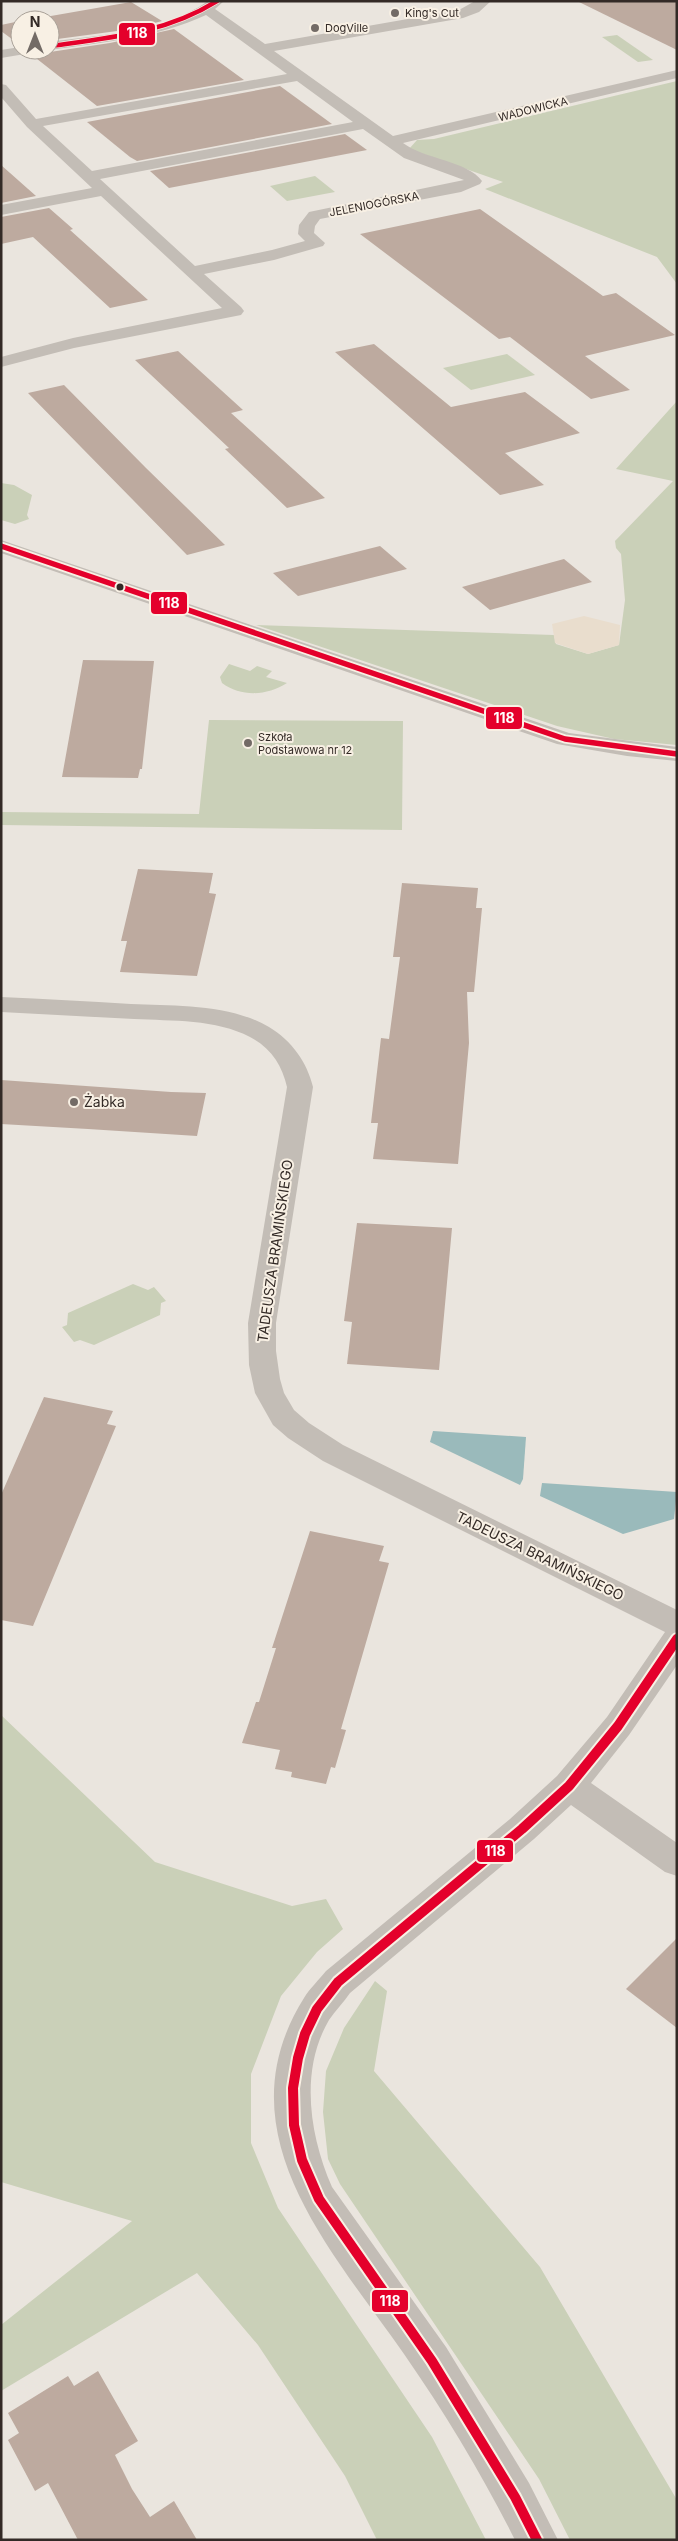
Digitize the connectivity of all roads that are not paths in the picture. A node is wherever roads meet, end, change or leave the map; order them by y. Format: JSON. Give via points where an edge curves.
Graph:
{"nodes":[{"id":1,"x":484,"y":1,"type":"edge"},
{"id":2,"x":213,"y":5,"type":"edge"},
{"id":3,"x":60,"y":44,"type":"edge"},
{"id":4,"x":262,"y":49,"type":"junction"},
{"id":5,"x":677,"y":74,"type":"edge"},
{"id":6,"x":300,"y":76,"type":"junction"},
{"id":7,"x":1,"y":88,"type":"edge"},
{"id":8,"x":32,"y":124,"type":"junction"},
{"id":9,"x":366,"y":124,"type":"junction"},
{"id":10,"x":389,"y":142,"type":"junction"},
{"id":11,"x":89,"y":176,"type":"junction"},
{"id":12,"x":104,"y":190,"type":"junction"},
{"id":13,"x":1,"y":210,"type":"edge"},
{"id":14,"x":193,"y":271,"type":"junction"},
{"id":15,"x":1,"y":362,"type":"edge"},
{"id":16,"x":1,"y":546,"type":"edge"},
{"id":17,"x":677,"y":754,"type":"edge"},
{"id":18,"x":1,"y":1004,"type":"edge"},
{"id":19,"x":677,"y":1624,"type":"edge"},
{"id":20,"x":677,"y":1639,"type":"edge"},
{"id":21,"x":568,"y":1786,"type":"junction"},
{"id":22,"x":677,"y":1862,"type":"edge"},
{"id":23,"x":537,"y":2540,"type":"edge"}],
"edges":[{"from":1,"to":4,"type":"street","via":[[463,14]]},
{"from":2,"to":3,"type":"street","via":[[184,21]]},
{"from":2,"to":4,"type":"street"},
{"from":4,"to":6,"type":"street"},
{"from":5,"to":10,"type":"street","name":"WADOWICKA"},
{"from":6,"to":8,"type":"street"},
{"from":6,"to":9,"type":"street"},
{"from":7,"to":8,"type":"street"},
{"from":8,"to":11,"type":"street"},
{"from":9,"to":10,"type":"street"},
{"from":9,"to":11,"type":"street"},
{"from":10,"to":14,"type":"street","name":"JELENIOGÓRSKA","via":[[408,155],[466,174],[474,181],[461,187],[315,215],[307,225],[306,234],[317,243],[274,256]]},
{"from":11,"to":12,"type":"street"},
{"from":12,"to":13,"type":"street"},
{"from":12,"to":14,"type":"street"},
{"from":14,"to":15,"type":"street","via":[[235,311],[73,342]]},
{"from":16,"to":17,"type":"street","via":[[566,739]]},
{"from":18,"to":19,"type":"street","name":"TADEUSZA BRAMIŃSKIEGO","via":[[192,1015],[230,1021],[259,1032],[280,1047],[296,1070],[300,1087],[262,1323],[260,1356],[276,1406],[292,1426],[333,1453]]},
{"from":20,"to":21,"type":"street","via":[[618,1726]]},
{"from":21,"to":22,"type":"street"},
{"from":21,"to":23,"type":"street","via":[[522,1829],[338,1982],[317,2010],[305,2034],[293,2088],[294,2125],[302,2160],[320,2199],[432,2361]]}]}
